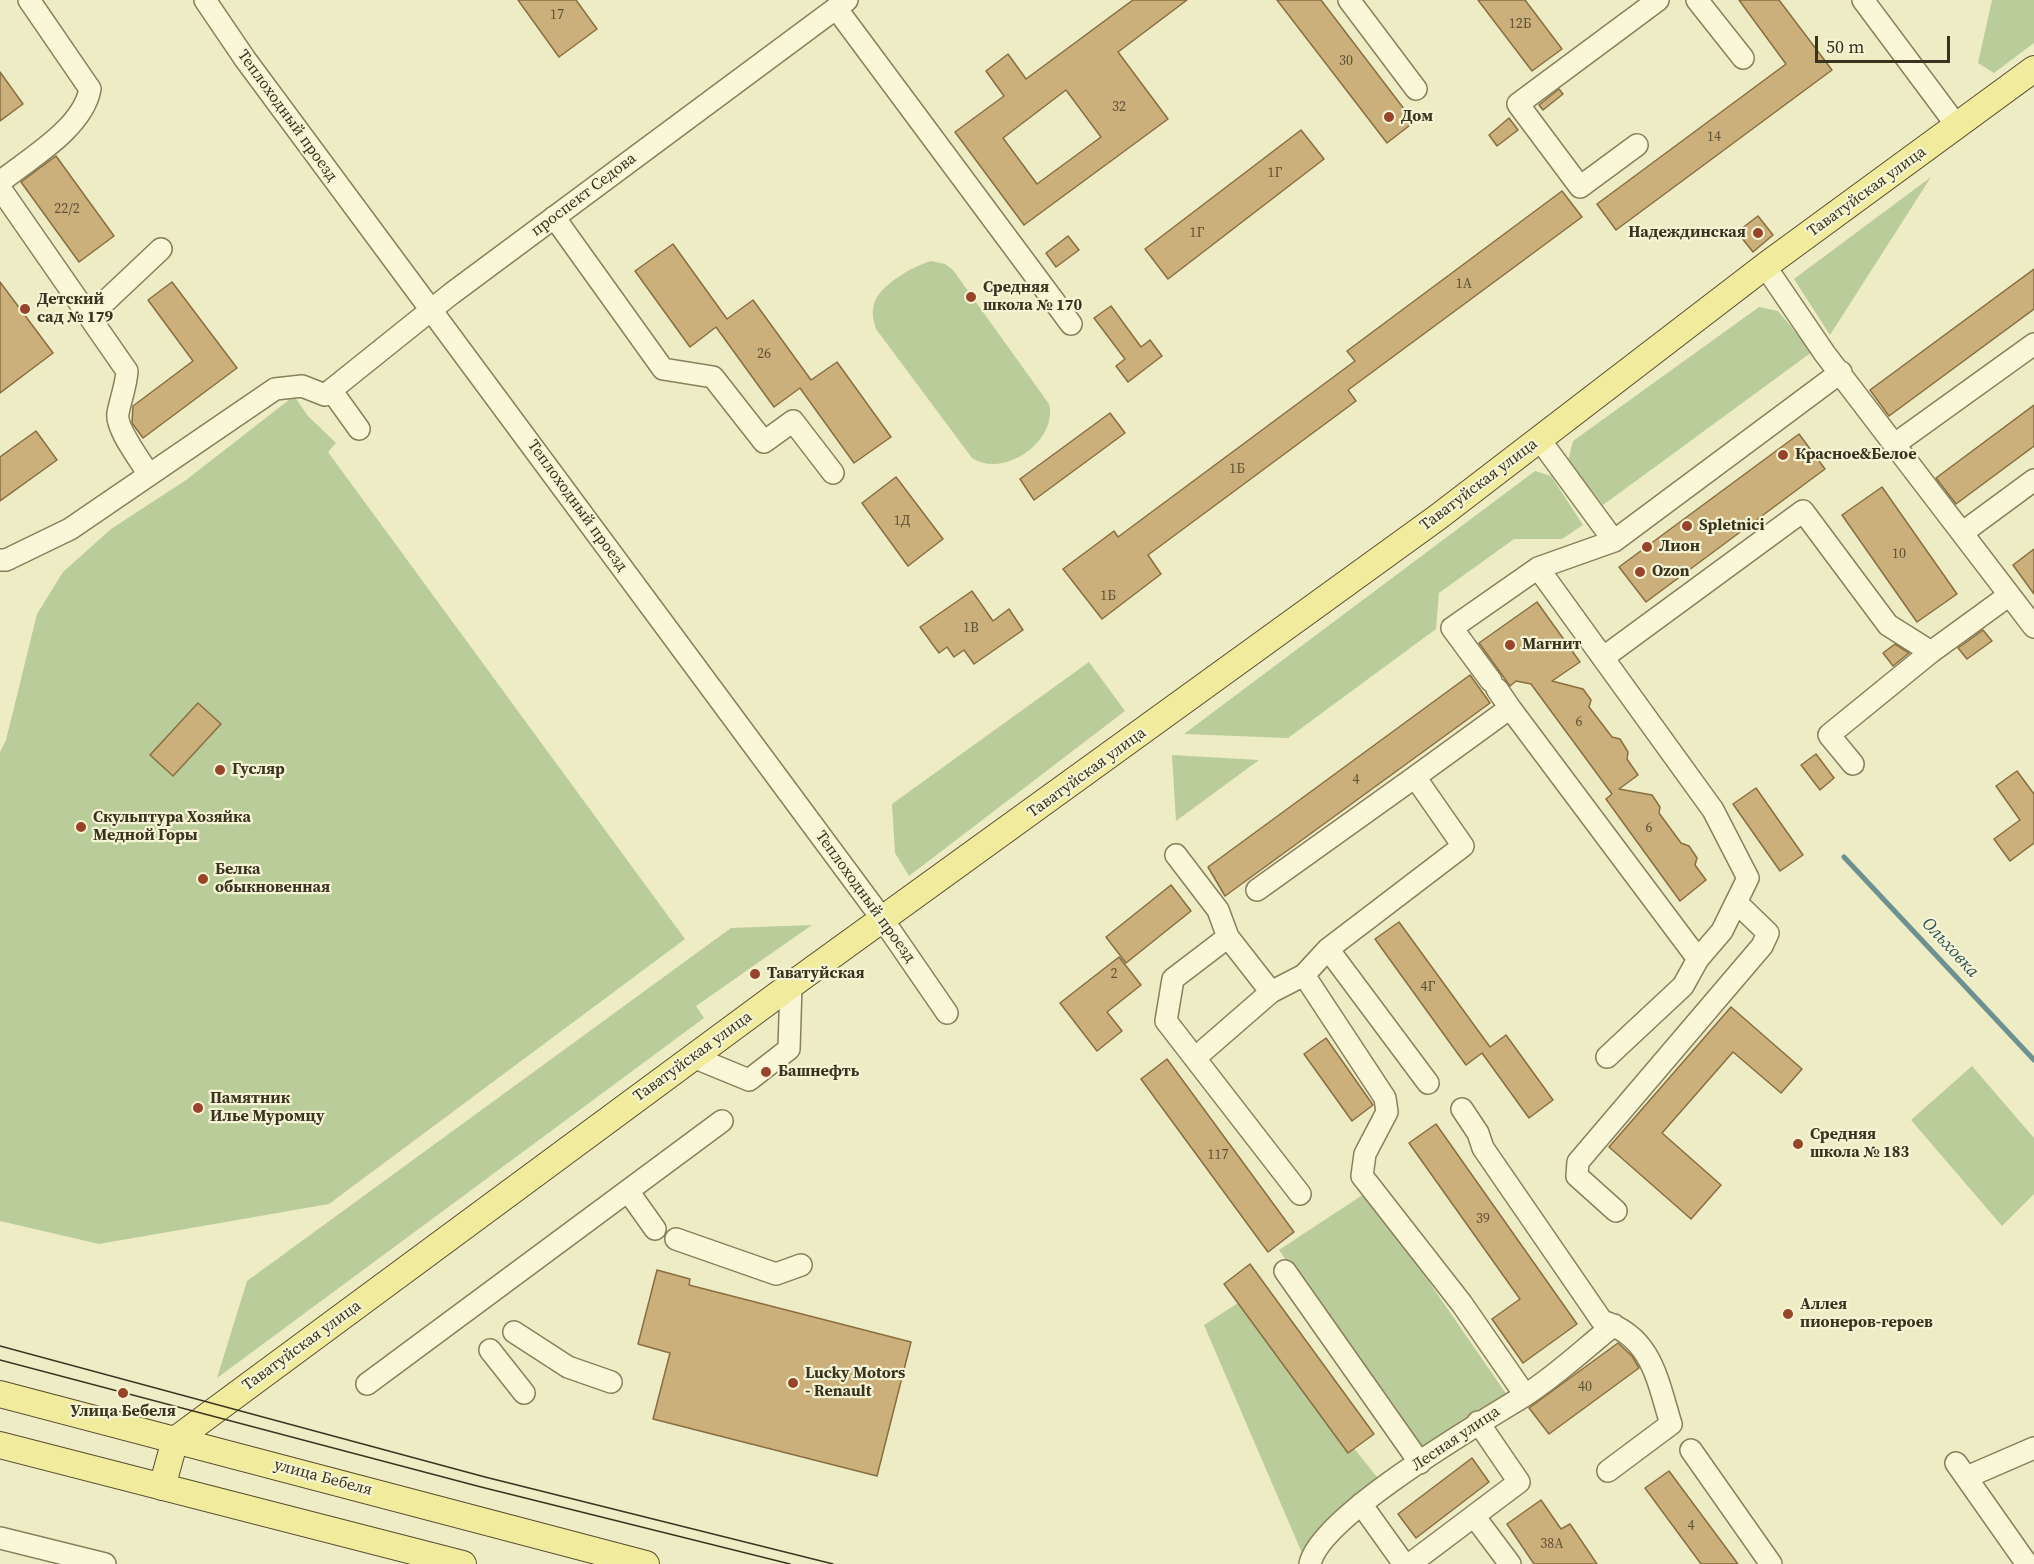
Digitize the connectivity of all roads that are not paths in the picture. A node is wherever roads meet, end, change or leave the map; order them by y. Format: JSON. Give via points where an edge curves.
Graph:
{"nodes":[{"id":1,"x":29,"y":0,"type":"edge"},
{"id":2,"x":204,"y":0,"type":"edge"},
{"id":3,"x":1350,"y":0,"type":"edge"},
{"id":4,"x":1658,"y":0,"type":"edge"},
{"id":5,"x":1697,"y":0,"type":"edge"},
{"id":6,"x":1863,"y":0,"type":"edge"},
{"id":7,"x":842,"y":4,"type":"edge"},
{"id":8,"x":1743,"y":58,"type":"dead end"},
{"id":9,"x":2034,"y":69,"type":"edge"},
{"id":10,"x":1416,"y":89,"type":"dead end"},
{"id":11,"x":1957,"y":126,"type":"junction"},
{"id":12,"x":1637,"y":145,"type":"dead end"},
{"id":13,"x":0,"y":182,"type":"edge"},
{"id":14,"x":0,"y":188,"type":"edge"},
{"id":15,"x":554,"y":217,"type":"junction"},
{"id":16,"x":161,"y":249,"type":"dead end"},
{"id":17,"x":1765,"y":266,"type":"junction"},
{"id":18,"x":432,"y":310,"type":"junction"},
{"id":19,"x":91,"y":315,"type":"junction"},
{"id":20,"x":1071,"y":324,"type":"dead end"},
{"id":21,"x":2034,"y":344,"type":"edge"},
{"id":22,"x":1841,"y":372,"type":"junction"},
{"id":23,"x":328,"y":392,"type":"junction"},
{"id":24,"x":359,"y":429,"type":"dead end"},
{"id":25,"x":1540,"y":440,"type":"junction"},
{"id":26,"x":1895,"y":444,"type":"junction"},
{"id":27,"x":833,"y":474,"type":"dead end"},
{"id":28,"x":150,"y":475,"type":"junction"},
{"id":29,"x":2034,"y":480,"type":"edge"},
{"id":30,"x":1962,"y":533,"type":"junction"},
{"id":31,"x":1614,"y":541,"type":"junction"},
{"id":32,"x":0,"y":560,"type":"edge"},
{"id":33,"x":1538,"y":568,"type":"junction"},
{"id":34,"x":2008,"y":596,"type":"junction"},
{"id":35,"x":2034,"y":627,"type":"edge"},
{"id":36,"x":1931,"y":652,"type":"junction"},
{"id":37,"x":1604,"y":657,"type":"junction"},
{"id":38,"x":1510,"y":708,"type":"junction"},
{"id":39,"x":1853,"y":764,"type":"dead end"},
{"id":40,"x":1415,"y":777,"type":"junction"},
{"id":41,"x":1176,"y":855,"type":"dead end"},
{"id":42,"x":1257,"y":890,"type":"dead end"},
{"id":43,"x":1737,"y":903,"type":"junction"},
{"id":44,"x":884,"y":920,"type":"junction"},
{"id":45,"x":1228,"y":937,"type":"junction"},
{"id":46,"x":1328,"y":949,"type":"junction"},
{"id":47,"x":1698,"y":959,"type":"junction"},
{"id":48,"x":1304,"y":975,"type":"junction"},
{"id":49,"x":791,"y":985,"type":"junction"},
{"id":50,"x":1271,"y":992,"type":"junction"},
{"id":51,"x":947,"y":1013,"type":"dead end"},
{"id":52,"x":693,"y":1057,"type":"junction"},
{"id":53,"x":1607,"y":1057,"type":"dead end"},
{"id":54,"x":1196,"y":1058,"type":"junction"},
{"id":55,"x":1428,"y":1083,"type":"dead end"},
{"id":56,"x":1462,"y":1109,"type":"dead end"},
{"id":57,"x":722,"y":1121,"type":"dead end"},
{"id":58,"x":628,"y":1191,"type":"junction"},
{"id":59,"x":1300,"y":1194,"type":"dead end"},
{"id":60,"x":1616,"y":1211,"type":"dead end"},
{"id":61,"x":655,"y":1229,"type":"dead end"},
{"id":62,"x":676,"y":1239,"type":"dead end"},
{"id":63,"x":801,"y":1265,"type":"dead end"},
{"id":64,"x":1285,"y":1271,"type":"dead end"},
{"id":65,"x":1614,"y":1325,"type":"junction"},
{"id":66,"x":513,"y":1332,"type":"dead end"},
{"id":67,"x":490,"y":1350,"type":"dead end"},
{"id":68,"x":611,"y":1382,"type":"dead end"},
{"id":69,"x":367,"y":1384,"type":"dead end"},
{"id":70,"x":524,"y":1393,"type":"dead end"},
{"id":71,"x":0,"y":1394,"type":"edge"},
{"id":72,"x":1526,"y":1395,"type":"junction"},
{"id":73,"x":1478,"y":1422,"type":"junction"},
{"id":74,"x":175,"y":1440,"type":"junction"},
{"id":75,"x":0,"y":1445,"type":"edge"},
{"id":76,"x":2034,"y":1448,"type":"edge"},
{"id":77,"x":1691,"y":1450,"type":"dead end"},
{"id":78,"x":1420,"y":1462,"type":"junction"},
{"id":79,"x":1608,"y":1471,"type":"dead end"},
{"id":80,"x":162,"y":1487,"type":"junction"},
{"id":81,"x":1361,"y":1504,"type":"junction"},
{"id":82,"x":1474,"y":1516,"type":"junction"},
{"id":83,"x":0,"y":1538,"type":"edge"},
{"id":84,"x":105,"y":1564,"type":"edge"},
{"id":85,"x":463,"y":1564,"type":"edge"},
{"id":86,"x":646,"y":1564,"type":"edge"},
{"id":87,"x":1310,"y":1564,"type":"edge"},
{"id":88,"x":1404,"y":1564,"type":"edge"},
{"id":89,"x":1410,"y":1564,"type":"edge"},
{"id":90,"x":1510,"y":1564,"type":"edge"},
{"id":91,"x":1771,"y":1564,"type":"edge"},
{"id":92,"x":2027,"y":1564,"type":"edge"}],
"edges":[{"from":1,"to":13,"type":"street","via":[[90,90],[87,105],[77,120]]},
{"from":2,"to":18,"type":"street","name":"Теплоходный проезд"},
{"from":3,"to":10,"type":"street"},
{"from":4,"to":12,"type":"street","via":[[1518,104],[1580,187]]},
{"from":5,"to":8,"type":"street"},
{"from":6,"to":11,"type":"street"},
{"from":7,"to":15,"type":"street","name":"проспект Седова"},
{"from":7,"to":20,"type":"street"},
{"from":9,"to":11,"type":"main road","name":"Таватуйская улица"},
{"from":11,"to":17,"type":"main road","name":"Таватуйская улица"},
{"from":14,"to":19,"type":"street"},
{"from":15,"to":18,"type":"street","name":"проспект Седова"},
{"from":15,"to":27,"type":"street","via":[[663,369],[713,377],[764,442],[793,421]]},
{"from":16,"to":19,"type":"street"},
{"from":17,"to":22,"type":"street"},
{"from":17,"to":25,"type":"main road","name":"Таватуйская улица"},
{"from":18,"to":23,"type":"street","name":"проспект Седова"},
{"from":18,"to":44,"type":"street","name":"Теплоходный проезд"},
{"from":19,"to":28,"type":"street","via":[[127,371],[126,389],[117,415],[119,426]]},
{"from":21,"to":26,"type":"street"},
{"from":22,"to":26,"type":"street"},
{"from":22,"to":31,"type":"street"},
{"from":23,"to":24,"type":"street"},
{"from":23,"to":28,"type":"street","via":[[302,386],[275,389]]},
{"from":25,"to":31,"type":"street"},
{"from":25,"to":44,"type":"main road","name":"Таватуйская улица"},
{"from":26,"to":30,"type":"street"},
{"from":28,"to":32,"type":"street","via":[[70,530]]},
{"from":29,"to":30,"type":"street"},
{"from":30,"to":34,"type":"street"},
{"from":31,"to":33,"type":"street"},
{"from":33,"to":37,"type":"street"},
{"from":33,"to":38,"type":"street","via":[[1452,628]]},
{"from":34,"to":35,"type":"street"},
{"from":34,"to":36,"type":"street"},
{"from":36,"to":37,"type":"street","via":[[1888,625],[1803,511]]},
{"from":36,"to":39,"type":"street","via":[[1829,735]]},
{"from":37,"to":43,"type":"street","via":[[1713,810],[1748,878]]},
{"from":38,"to":40,"type":"street"},
{"from":38,"to":47,"type":"street"},
{"from":40,"to":42,"type":"street"},
{"from":40,"to":46,"type":"street","via":[[1463,846]]},
{"from":41,"to":45,"type":"street","via":[[1218,910]]},
{"from":43,"to":47,"type":"street","via":[[1722,931]]},
{"from":43,"to":60,"type":"street","via":[[1768,933],[1762,946],[1578,1162],[1577,1176]]},
{"from":44,"to":49,"type":"main road","name":"Таватуйская улица"},
{"from":44,"to":51,"type":"street","name":"Теплоходный проезд"},
{"from":45,"to":50,"type":"street"},
{"from":45,"to":54,"type":"street","via":[[1173,979],[1166,1021]]},
{"from":46,"to":48,"type":"street"},
{"from":46,"to":55,"type":"street"},
{"from":47,"to":53,"type":"street","via":[[1683,986]]},
{"from":48,"to":50,"type":"street"},
{"from":48,"to":72,"type":"street","via":[[1386,1098],[1387,1112],[1365,1154],[1362,1176],[1462,1304]]},
{"from":49,"to":52,"type":"main road","name":"Таватуйская улица"},
{"from":49,"to":52,"type":"street","via":[[789,1048],[749,1080]]},
{"from":50,"to":54,"type":"street"},
{"from":52,"to":74,"type":"main road","name":"Таватуйская улица"},
{"from":54,"to":59,"type":"street"},
{"from":56,"to":65,"type":"street","via":[[1483,1148],[1602,1321]]},
{"from":57,"to":58,"type":"street"},
{"from":58,"to":61,"type":"street"},
{"from":58,"to":69,"type":"street"},
{"from":62,"to":63,"type":"street","via":[[776,1274]]},
{"from":64,"to":78,"type":"street"},
{"from":65,"to":72,"type":"street","name":"Лесная улица"},
{"from":65,"to":79,"type":"street","via":[[1635,1339],[1650,1359],[1671,1424]]},
{"from":66,"to":68,"type":"street","via":[[568,1367]]},
{"from":67,"to":70,"type":"street"},
{"from":71,"to":74,"type":"main road","name":"улица Бебеля"},
{"from":72,"to":73,"type":"street","name":"Лесная улица"},
{"from":73,"to":78,"type":"street","name":"Лесная улица"},
{"from":73,"to":82,"type":"street","via":[[1519,1482]]},
{"from":74,"to":80,"type":"main road"},
{"from":74,"to":86,"type":"main road","name":"улица Бебеля"},
{"from":75,"to":80,"type":"main road"},
{"from":76,"to":92,"type":"street","via":[[1962,1470]]},
{"from":77,"to":91,"type":"street"},
{"from":78,"to":81,"type":"street","name":"Лесная улица"},
{"from":80,"to":85,"type":"main road"},
{"from":81,"to":87,"type":"street","name":"Лесная улица","via":[[1313,1552]]},
{"from":81,"to":88,"type":"street"},
{"from":82,"to":89,"type":"street"},
{"from":82,"to":90,"type":"street"},
{"from":83,"to":84,"type":"street"}]}
